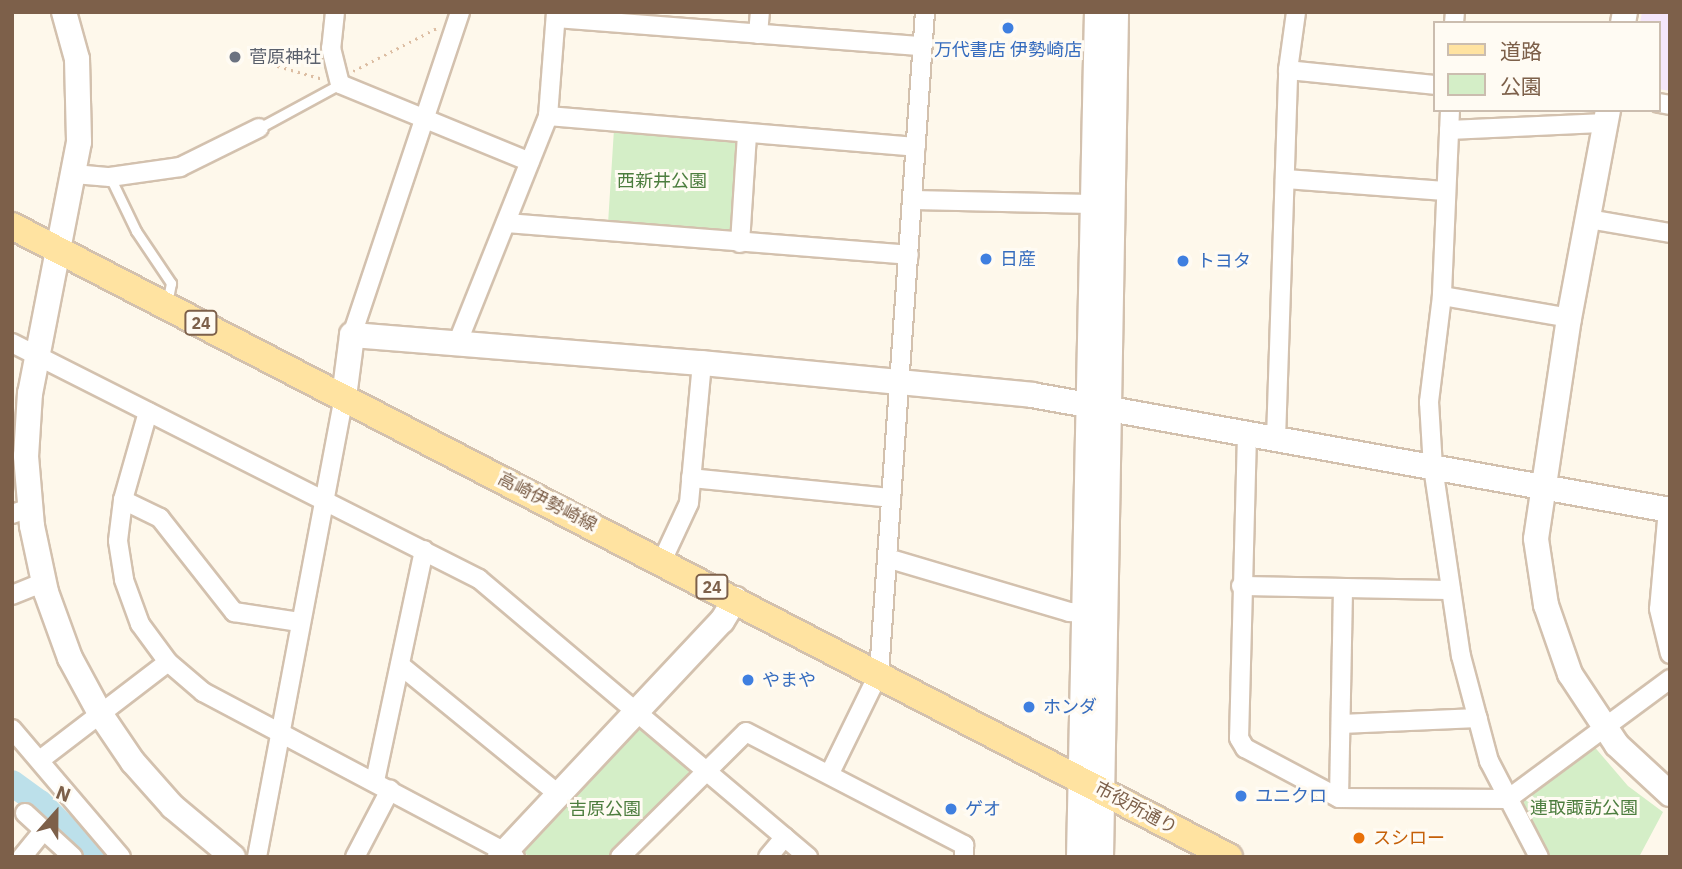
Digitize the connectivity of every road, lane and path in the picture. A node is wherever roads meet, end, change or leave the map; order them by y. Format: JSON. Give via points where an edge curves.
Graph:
{"nodes":[{"id":1,"x":64,"y":12,"type":"edge"},
{"id":2,"x":335,"y":12,"type":"edge"},
{"id":3,"x":760,"y":12,"type":"edge"},
{"id":4,"x":925,"y":12,"type":"edge"},
{"id":5,"x":1097,"y":12,"type":"edge"},
{"id":6,"x":1116,"y":12,"type":"edge"},
{"id":7,"x":1296,"y":12,"type":"edge"},
{"id":8,"x":459,"y":15,"type":"edge"},
{"id":9,"x":556,"y":15,"type":"edge"},
{"id":10,"x":758,"y":34,"type":"junction"},
{"id":11,"x":922,"y":46,"type":"junction"},
{"id":12,"x":271,"y":64,"type":"dead end"},
{"id":13,"x":1288,"y":70,"type":"junction"},
{"id":14,"x":340,"y":80,"type":"junction"},
{"id":15,"x":1434,"y":85,"type":"edge"},
{"id":16,"x":1450,"y":112,"type":"edge"},
{"id":17,"x":548,"y":116,"type":"junction"},
{"id":18,"x":1607,"y":117,"type":"edge"},
{"id":19,"x":424,"y":119,"type":"junction"},
{"id":20,"x":259,"y":128,"type":"joint"},
{"id":21,"x":1449,"y":130,"type":"junction"},
{"id":22,"x":747,"y":134,"type":"junction"},
{"id":23,"x":916,"y":147,"type":"junction"},
{"id":24,"x":530,"y":162,"type":"junction"},
{"id":25,"x":74,"y":174,"type":"junction"},
{"id":26,"x":110,"y":177,"type":"junction"},
{"id":27,"x":1285,"y":179,"type":"junction"},
{"id":28,"x":1446,"y":191,"type":"junction"},
{"id":29,"x":912,"y":200,"type":"junction"},
{"id":30,"x":1093,"y":204,"type":"junction"},
{"id":31,"x":1588,"y":219,"type":"junction"},
{"id":32,"x":506,"y":223,"type":"junction"},
{"id":33,"x":12,"y":226,"type":"edge"},
{"id":34,"x":1670,"y":233,"type":"edge"},
{"id":35,"x":740,"y":243,"type":"junction"},
{"id":36,"x":57,"y":249,"type":"junction"},
{"id":37,"x":909,"y":255,"type":"junction"},
{"id":38,"x":1442,"y":296,"type":"junction"},
{"id":39,"x":166,"y":305,"type":"junction"},
{"id":40,"x":1569,"y":318,"type":"junction"},
{"id":41,"x":352,"y":335,"type":"junction"},
{"id":42,"x":12,"y":343,"type":"edge"},
{"id":43,"x":457,"y":344,"type":"junction"},
{"id":44,"x":36,"y":355,"type":"junction"},
{"id":45,"x":702,"y":363,"type":"junction"},
{"id":46,"x":900,"y":380,"type":"junction"},
{"id":47,"x":344,"y":397,"type":"junction"},
{"id":48,"x":1099,"y":406,"type":"junction"},
{"id":49,"x":148,"y":412,"type":"junction"},
{"id":50,"x":1247,"y":433,"type":"junction"},
{"id":51,"x":1276,"y":439,"type":"junction"},
{"id":52,"x":1433,"y":467,"type":"junction"},
{"id":53,"x":691,"y":478,"type":"junction"},
{"id":54,"x":1542,"y":486,"type":"junction"},
{"id":55,"x":891,"y":498,"type":"junction"},
{"id":56,"x":325,"y":499,"type":"junction"},
{"id":57,"x":123,"y":500,"type":"junction"},
{"id":58,"x":1669,"y":510,"type":"edge"},
{"id":59,"x":21,"y":511,"type":"edge"},
{"id":60,"x":424,"y":550,"type":"junction"},
{"id":61,"x":887,"y":558,"type":"junction"},
{"id":62,"x":662,"y":561,"type":"junction"},
{"id":63,"x":44,"y":582,"type":"junction"},
{"id":64,"x":1241,"y":586,"type":"junction"},
{"id":65,"x":1343,"y":589,"type":"junction"},
{"id":66,"x":1451,"y":590,"type":"junction"},
{"id":67,"x":12,"y":595,"type":"edge"},
{"id":68,"x":735,"y":599,"type":"junction"},
{"id":69,"x":1664,"y":610,"type":"edge"},
{"id":70,"x":1085,"y":613,"type":"junction"},
{"id":71,"x":299,"y":622,"type":"junction"},
{"id":72,"x":1670,"y":654,"type":"edge"},
{"id":73,"x":168,"y":662,"type":"junction"},
{"id":74,"x":400,"y":665,"type":"junction"},
{"id":75,"x":878,"y":673,"type":"junction"},
{"id":76,"x":1670,"y":679,"type":"edge"},
{"id":77,"x":636,"y":712,"type":"junction"},
{"id":78,"x":100,"y":715,"type":"junction"},
{"id":79,"x":1478,"y":718,"type":"junction"},
{"id":80,"x":1341,"y":724,"type":"junction"},
{"id":81,"x":12,"y":729,"type":"edge"},
{"id":82,"x":1604,"y":729,"type":"junction"},
{"id":83,"x":279,"y":734,"type":"junction"},
{"id":84,"x":40,"y":760,"type":"junction"},
{"id":85,"x":707,"y":771,"type":"junction"},
{"id":86,"x":830,"y":774,"type":"junction"},
{"id":87,"x":1092,"y":784,"type":"junction"},
{"id":88,"x":383,"y":786,"type":"junction"},
{"id":89,"x":558,"y":794,"type":"junction"},
{"id":90,"x":1670,"y":794,"type":"edge"},
{"id":91,"x":1339,"y":798,"type":"junction"},
{"id":92,"x":1508,"y":799,"type":"junction"},
{"id":93,"x":25,"y":813,"type":"dead end"},
{"id":94,"x":44,"y":830,"type":"junction"},
{"id":95,"x":785,"y":837,"type":"junction"},
{"id":96,"x":506,"y":855,"type":"edge"},
{"id":97,"x":22,"y":857,"type":"edge"},
{"id":98,"x":73,"y":857,"type":"edge"},
{"id":99,"x":121,"y":857,"type":"edge"},
{"id":100,"x":233,"y":857,"type":"edge"},
{"id":101,"x":257,"y":857,"type":"edge"},
{"id":102,"x":355,"y":857,"type":"edge"},
{"id":103,"x":620,"y":857,"type":"edge"},
{"id":104,"x":768,"y":857,"type":"edge"},
{"id":105,"x":808,"y":857,"type":"edge"},
{"id":106,"x":964,"y":857,"type":"edge"},
{"id":107,"x":1079,"y":857,"type":"edge"},
{"id":108,"x":1101,"y":857,"type":"edge"},
{"id":109,"x":1229,"y":857,"type":"edge"},
{"id":110,"x":1539,"y":857,"type":"edge"}],
"edges":[{"from":1,"to":25,"type":"street","via":[[80,89]]},
{"from":2,"to":14,"type":"street","via":[[331,48]]},
{"from":3,"to":10,"type":"street"},
{"from":4,"to":11,"type":"street"},
{"from":5,"to":30,"type":"street"},
{"from":6,"to":48,"type":"street"},
{"from":7,"to":13,"type":"street"},
{"from":8,"to":14,"type":"path"},
{"from":8,"to":19,"type":"street"},
{"from":9,"to":10,"type":"street"},
{"from":9,"to":17,"type":"street"},
{"from":10,"to":11,"type":"street"},
{"from":11,"to":23,"type":"street"},
{"from":12,"to":14,"type":"path"},
{"from":13,"to":15,"type":"street"},
{"from":13,"to":27,"type":"street"},
{"from":14,"to":19,"type":"street"},
{"from":14,"to":20,"type":"lane"},
{"from":16,"to":21,"type":"street"},
{"from":17,"to":22,"type":"street"},
{"from":17,"to":24,"type":"street"},
{"from":18,"to":21,"type":"street"},
{"from":18,"to":31,"type":"street"},
{"from":19,"to":24,"type":"street"},
{"from":19,"to":41,"type":"street"},
{"from":20,"to":26,"type":"street","via":[[180,167]]},
{"from":21,"to":28,"type":"street"},
{"from":22,"to":23,"type":"street"},
{"from":22,"to":35,"type":"street"},
{"from":23,"to":29,"type":"street"},
{"from":24,"to":32,"type":"street"},
{"from":25,"to":26,"type":"street"},
{"from":25,"to":36,"type":"street"},
{"from":26,"to":39,"type":"lane","via":[[136,231],[171,282]]},
{"from":27,"to":28,"type":"street"},
{"from":27,"to":51,"type":"street"},
{"from":28,"to":38,"type":"street"},
{"from":29,"to":30,"type":"street"},
{"from":29,"to":37,"type":"street"},
{"from":30,"to":48,"type":"street"},
{"from":31,"to":34,"type":"street"},
{"from":31,"to":40,"type":"street"},
{"from":32,"to":35,"type":"street"},
{"from":32,"to":43,"type":"street"},
{"from":33,"to":36,"type":"main road","name":"高崎伊勢崎線","number":"24"},
{"from":35,"to":37,"type":"street"},
{"from":36,"to":39,"type":"main road","name":"高崎伊勢崎線","number":"24"},
{"from":36,"to":44,"type":"street"},
{"from":37,"to":46,"type":"street"},
{"from":38,"to":40,"type":"street"},
{"from":38,"to":52,"type":"street","via":[[1429,402]]},
{"from":39,"to":47,"type":"main road","name":"高崎伊勢崎線","number":"24"},
{"from":40,"to":54,"type":"street"},
{"from":41,"to":43,"type":"street"},
{"from":41,"to":47,"type":"street"},
{"from":42,"to":44,"type":"street"},
{"from":43,"to":45,"type":"street"},
{"from":44,"to":49,"type":"street"},
{"from":44,"to":59,"type":"street"},
{"from":45,"to":46,"type":"street"},
{"from":45,"to":53,"type":"street"},
{"from":46,"to":48,"type":"street"},
{"from":46,"to":55,"type":"street"},
{"from":47,"to":56,"type":"street"},
{"from":47,"to":62,"type":"main road","name":"高崎伊勢崎線","number":"24"},
{"from":48,"to":50,"type":"street"},
{"from":48,"to":70,"type":"street"},
{"from":48,"to":87,"type":"street"},
{"from":49,"to":56,"type":"street"},
{"from":49,"to":57,"type":"street"},
{"from":50,"to":51,"type":"street"},
{"from":50,"to":64,"type":"street"},
{"from":51,"to":52,"type":"street"},
{"from":52,"to":54,"type":"street"},
{"from":52,"to":66,"type":"street"},
{"from":53,"to":55,"type":"street"},
{"from":53,"to":62,"type":"street","via":[[687,511]]},
{"from":54,"to":58,"type":"street"},
{"from":54,"to":82,"type":"street","via":[[1536,539],[1546,605],[1570,674]]},
{"from":55,"to":61,"type":"street"},
{"from":56,"to":60,"type":"street"},
{"from":56,"to":71,"type":"street"},
{"from":57,"to":71,"type":"street","via":[[160,519],[234,612]]},
{"from":57,"to":73,"type":"street","via":[[118,541],[124,580],[141,624]]},
{"from":58,"to":69,"type":"street"},
{"from":59,"to":63,"type":"street"},
{"from":60,"to":74,"type":"street"},
{"from":60,"to":77,"type":"street","via":[[479,579]]},
{"from":61,"to":70,"type":"street"},
{"from":61,"to":75,"type":"street"},
{"from":62,"to":68,"type":"main road","name":"高崎伊勢崎線","number":"24"},
{"from":63,"to":67,"type":"street"},
{"from":63,"to":78,"type":"street","via":[[70,658]]},
{"from":64,"to":65,"type":"street"},
{"from":64,"to":91,"type":"street","via":[[1239,738],[1245,748]]},
{"from":65,"to":66,"type":"street"},
{"from":65,"to":80,"type":"street"},
{"from":66,"to":79,"type":"street"},
{"from":68,"to":75,"type":"main road","name":"高崎伊勢崎線","number":"24"},
{"from":68,"to":77,"type":"street","via":[[722,621]]},
{"from":69,"to":72,"type":"street"},
{"from":70,"to":87,"type":"street"},
{"from":71,"to":83,"type":"street"},
{"from":73,"to":78,"type":"street"},
{"from":73,"to":83,"type":"street","via":[[203,692]]},
{"from":74,"to":88,"type":"street"},
{"from":74,"to":89,"type":"street"},
{"from":75,"to":86,"type":"street"},
{"from":75,"to":87,"type":"main road","name":"高崎伊勢崎線","number":"24"},
{"from":76,"to":82,"type":"street"},
{"from":77,"to":85,"type":"street"},
{"from":77,"to":89,"type":"street"},
{"from":78,"to":84,"type":"street"},
{"from":78,"to":100,"type":"street","via":[[173,807]]},
{"from":79,"to":80,"type":"street"},
{"from":79,"to":92,"type":"street","via":[[1489,761]]},
{"from":80,"to":91,"type":"street"},
{"from":81,"to":84,"type":"street"},
{"from":82,"to":90,"type":"street"},
{"from":82,"to":92,"type":"street"},
{"from":83,"to":88,"type":"street"},
{"from":83,"to":101,"type":"street"},
{"from":84,"to":99,"type":"street"},
{"from":85,"to":86,"type":"street","via":[[746,732]]},
{"from":85,"to":95,"type":"street"},
{"from":85,"to":103,"type":"street"},
{"from":86,"to":106,"type":"street","via":[[964,845]]},
{"from":87,"to":107,"type":"street"},
{"from":87,"to":108,"type":"street"},
{"from":87,"to":109,"type":"main road","name":"市役所通り","number":"24"},
{"from":88,"to":96,"type":"street"},
{"from":88,"to":102,"type":"street"},
{"from":89,"to":96,"type":"street"},
{"from":91,"to":92,"type":"street"},
{"from":92,"to":110,"type":"street"},
{"from":93,"to":94,"type":"street"},
{"from":94,"to":97,"type":"street"},
{"from":94,"to":98,"type":"street"},
{"from":95,"to":104,"type":"street"},
{"from":95,"to":105,"type":"street"}]}
